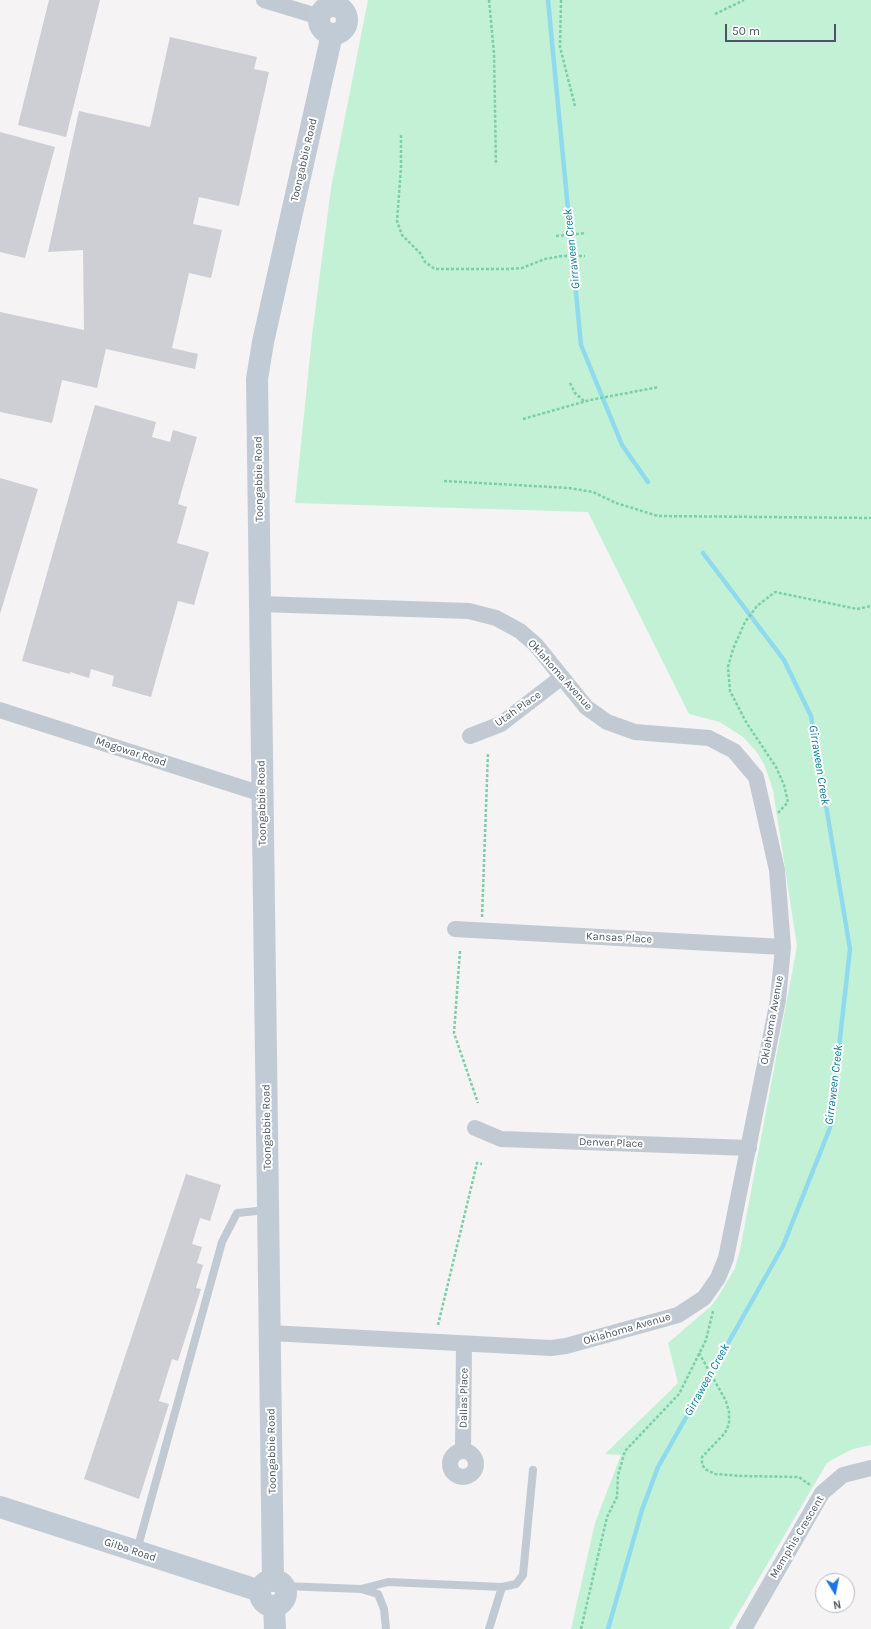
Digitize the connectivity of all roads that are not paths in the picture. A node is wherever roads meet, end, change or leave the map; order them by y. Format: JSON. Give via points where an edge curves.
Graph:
{"nodes":[{"id":1,"x":264,"y":0,"type":"edge"},
{"id":2,"x":340,"y":4,"type":"edge"},
{"id":3,"x":326,"y":25,"type":"junction"},
{"id":4,"x":260,"y":604,"type":"junction"},
{"id":5,"x":562,"y":677,"type":"junction"},
{"id":6,"x":0,"y":710,"type":"edge"},
{"id":7,"x":470,"y":736,"type":"dead end"},
{"id":8,"x":262,"y":794,"type":"junction"},
{"id":9,"x":455,"y":929,"type":"dead end"},
{"id":10,"x":783,"y":947,"type":"junction"},
{"id":11,"x":474,"y":1128,"type":"dead end"},
{"id":12,"x":749,"y":1148,"type":"junction"},
{"id":13,"x":268,"y":1210,"type":"junction"},
{"id":14,"x":270,"y":1333,"type":"junction"},
{"id":15,"x":464,"y":1345,"type":"junction"},
{"id":16,"x":463,"y":1450,"type":"dead end"},
{"id":17,"x":871,"y":1468,"type":"edge"},
{"id":18,"x":533,"y":1470,"type":"dead end"},
{"id":19,"x":0,"y":1507,"type":"edge"},
{"id":20,"x":137,"y":1552,"type":"junction"},
{"id":21,"x":502,"y":1587,"type":"junction"},
{"id":22,"x":361,"y":1589,"type":"junction"},
{"id":23,"x":273,"y":1591,"type":"junction"},
{"id":24,"x":275,"y":1629,"type":"edge"},
{"id":25,"x":386,"y":1629,"type":"edge"},
{"id":26,"x":489,"y":1629,"type":"edge"},
{"id":27,"x":744,"y":1629,"type":"edge"}],
"edges":[{"from":1,"to":3,"type":"street"},
{"from":2,"to":3,"type":"main road","via":[[346,14],[346,25],[339,33]]},
{"from":3,"to":4,"type":"main road","name":"Toongabbie Road","via":[[257,379]]},
{"from":4,"to":5,"type":"street","name":"Oklahoma Avenue","via":[[469,611],[496,618],[520,631],[536,645]]},
{"from":4,"to":8,"type":"main road","name":"Toongabbie Road"},
{"from":5,"to":7,"type":"street","name":"Utah Place","via":[[501,724]]},
{"from":5,"to":10,"type":"street","name":"Oklahoma Avenue","via":[[586,707],[607,722],[635,732],[709,738],[734,751],[756,776],[777,870]]},
{"from":6,"to":8,"type":"street","name":"Magowar Road"},
{"from":8,"to":13,"type":"main road","name":"Toongabbie Road"},
{"from":9,"to":10,"type":"street","name":"Kansas Place"},
{"from":10,"to":12,"type":"street","name":"Oklahoma Avenue","via":[[778,1000]]},
{"from":11,"to":12,"type":"street","name":"Denver Place","via":[[502,1139]]},
{"from":12,"to":15,"type":"street","name":"Oklahoma Avenue","via":[[726,1258],[718,1278],[704,1298],[678,1314],[559,1348]]},
{"from":13,"to":14,"type":"main road","name":"Toongabbie Road"},
{"from":13,"to":20,"type":"lane","via":[[237,1213],[222,1242]]},
{"from":14,"to":15,"type":"street","name":"Oklahoma Avenue"},
{"from":14,"to":23,"type":"main road","name":"Toongabbie Road"},
{"from":15,"to":16,"type":"street","name":"Dallas Place"},
{"from":17,"to":27,"type":"street","name":"Memphis Crescent","via":[[843,1475],[822,1494]]},
{"from":18,"to":21,"type":"lane","via":[[523,1575],[516,1584]]},
{"from":19,"to":20,"type":"main road","name":"Gilba Road"},
{"from":20,"to":23,"type":"main road","name":"Gilba Road"},
{"from":21,"to":22,"type":"lane","via":[[388,1582]]},
{"from":21,"to":26,"type":"lane"},
{"from":22,"to":23,"type":"lane"},
{"from":22,"to":25,"type":"lane","via":[[378,1594],[384,1608]]},
{"from":23,"to":24,"type":"main road","name":"Toongabbie Road"}]}
